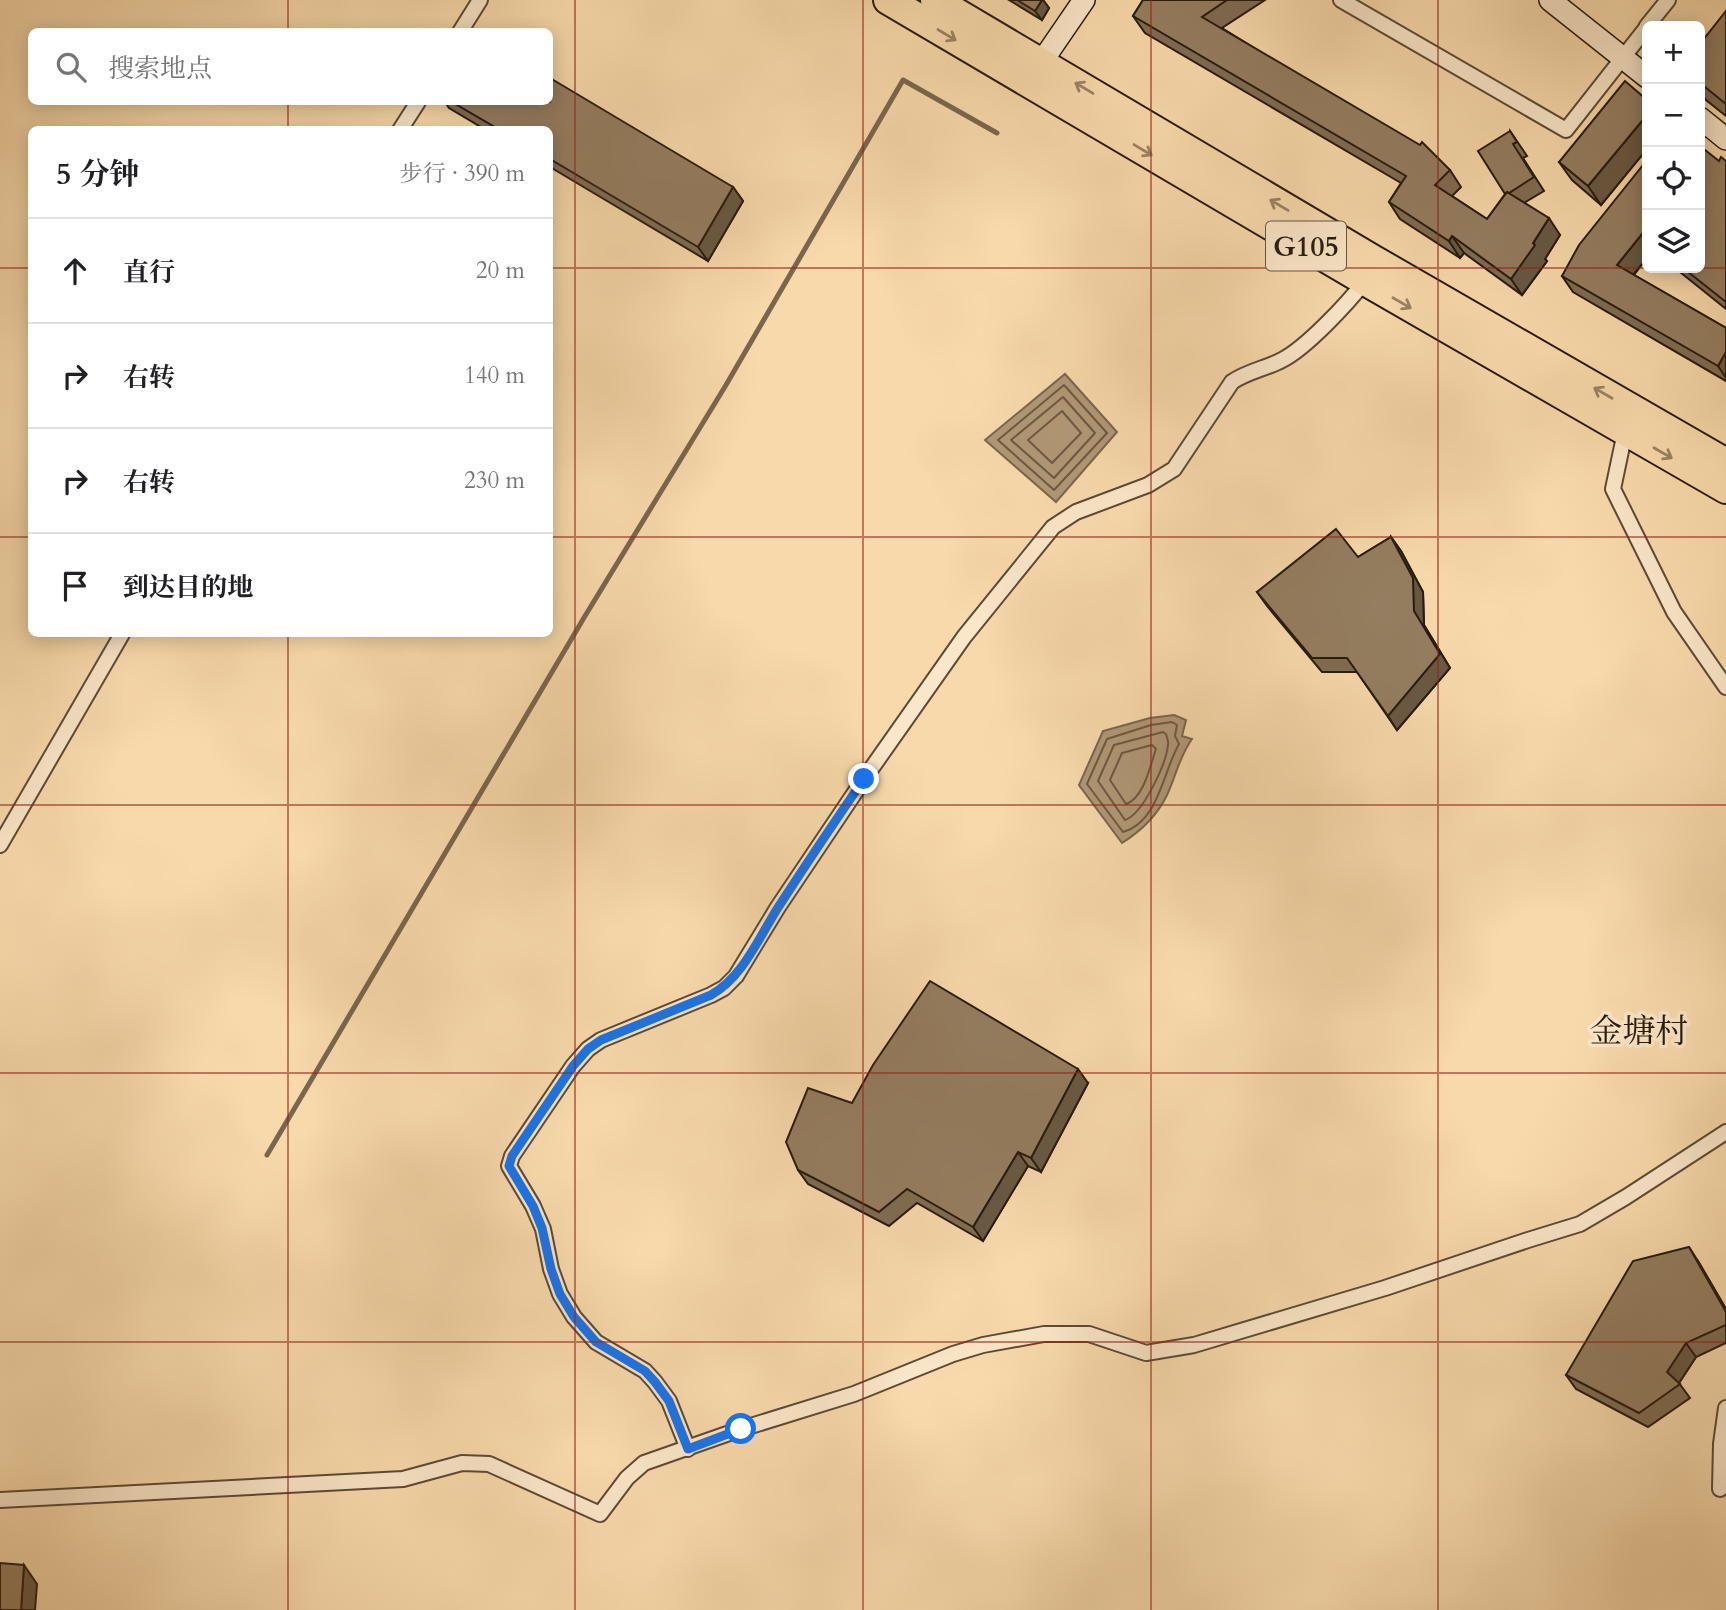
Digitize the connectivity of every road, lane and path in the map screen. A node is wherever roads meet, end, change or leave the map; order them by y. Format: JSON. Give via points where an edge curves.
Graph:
{"nodes":[{"id":1,"x":480,"y":0,"type":"edge"},
{"id":2,"x":888,"y":0,"type":"edge"},
{"id":3,"x":935,"y":0,"type":"edge"},
{"id":4,"x":1084,"y":0,"type":"edge"},
{"id":5,"x":1341,"y":0,"type":"edge"},
{"id":6,"x":1550,"y":0,"type":"edge"},
{"id":7,"x":1668,"y":0,"type":"edge"},
{"id":8,"x":1651,"y":21,"type":"edge"},
{"id":9,"x":462,"y":28,"type":"edge"},
{"id":10,"x":1642,"y":33,"type":"edge"},
{"id":11,"x":1623,"y":58,"type":"junction"},
{"id":12,"x":1034,"y":72,"type":"junction"},
{"id":13,"x":1642,"y":73,"type":"edge"},
{"id":14,"x":416,"y":105,"type":"edge"},
{"id":15,"x":1705,"y":122,"type":"edge"},
{"id":16,"x":403,"y":126,"type":"edge"},
{"id":17,"x":1726,"y":139,"type":"edge"},
{"id":18,"x":1365,"y":281,"type":"junction"},
{"id":19,"x":1625,"y":432,"type":"junction"},
{"id":20,"x":1726,"y":463,"type":"edge"},
{"id":21,"x":1726,"y":489,"type":"edge"},
{"id":22,"x":120,"y":637,"type":"edge"},
{"id":23,"x":1726,"y":687,"type":"edge"},
{"id":24,"x":0,"y":845,"type":"edge"},
{"id":25,"x":1726,"y":1132,"type":"edge"},
{"id":26,"x":1726,"y":1408,"type":"edge"},
{"id":27,"x":688,"y":1449,"type":"junction"},
{"id":28,"x":1720,"y":1489,"type":"dead end"},
{"id":29,"x":0,"y":1500,"type":"edge"}],
"edges":[{"from":1,"to":9,"type":"street"},
{"from":2,"to":12,"type":"highway","number":"G105","one_way":true},
{"from":3,"to":12,"type":"highway","number":"G105"},
{"from":4,"to":12,"type":"street"},
{"from":5,"to":11,"type":"street","via":[[1566,130]]},
{"from":6,"to":11,"type":"street"},
{"from":7,"to":8,"type":"street"},
{"from":10,"to":11,"type":"street"},
{"from":11,"to":13,"type":"street"},
{"from":12,"to":18,"type":"highway","number":"G105","one_way":true},
{"from":20,"to":12,"type":"highway","number":"G105","one_way":true,"via":[[1374,260]]},
{"from":14,"to":16,"type":"street"},
{"from":15,"to":17,"type":"street"},
{"from":18,"to":19,"type":"highway","number":"G105","one_way":true},
{"from":18,"to":27,"type":"street","via":[[1349,302],[1296,350],[1232,382],[1174,469],[1053,527],[956,648],[856,790],[736,976],[711,995],[588,1049],[512,1156],[509,1166],[542,1228],[560,1294],[596,1342],[655,1382],[669,1401]]},
{"from":19,"to":21,"type":"highway","number":"G105","one_way":true},
{"from":19,"to":23,"type":"street","via":[[1613,489],[1674,612]]},
{"from":22,"to":24,"type":"street"},
{"from":25,"to":27,"type":"street","via":[[1580,1224],[1385,1288],[1194,1345],[1146,1353],[1089,1334],[1044,1334],[983,1345],[854,1395]]},
{"from":26,"to":28,"type":"street"},
{"from":27,"to":29,"type":"street","via":[[635,1469],[600,1514],[489,1464],[462,1463],[403,1479]]}]}
